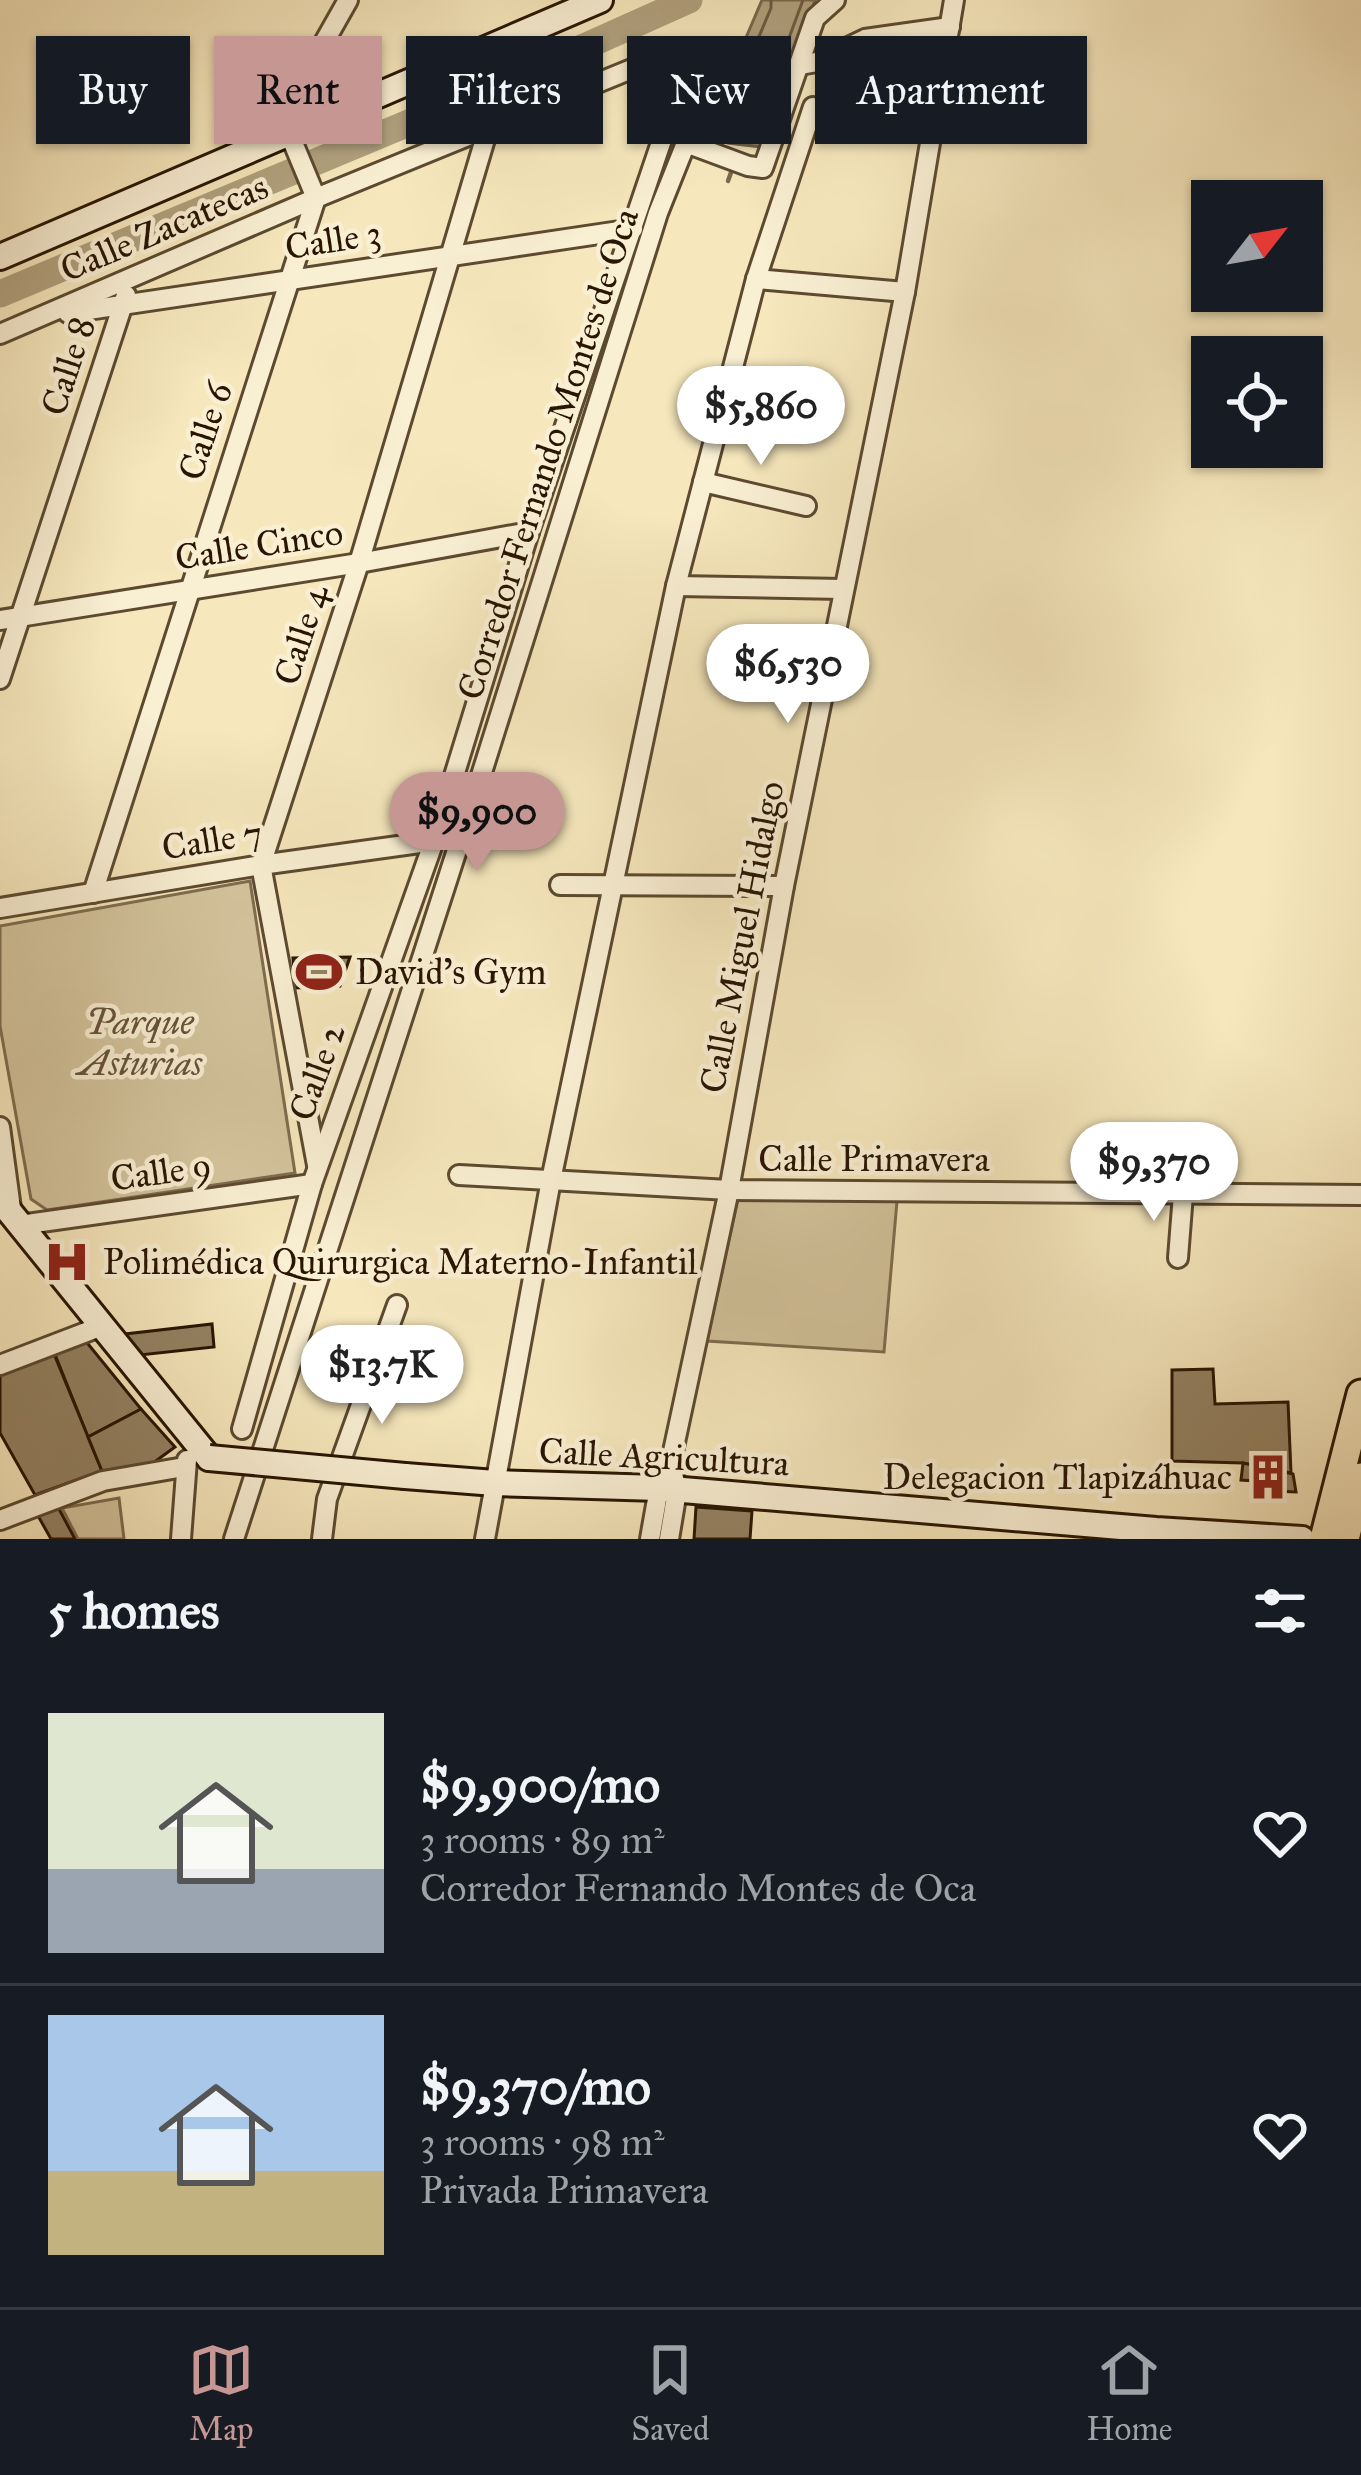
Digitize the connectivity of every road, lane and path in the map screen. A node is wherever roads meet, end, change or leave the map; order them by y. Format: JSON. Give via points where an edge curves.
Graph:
{"nodes":[{"id":1,"x":348,"y":0,"type":"edge"},
{"id":2,"x":600,"y":0,"type":"edge"},
{"id":3,"x":835,"y":0,"type":"edge"},
{"id":4,"x":954,"y":0,"type":"edge"},
{"id":5,"x":950,"y":27,"type":"junction"},
{"id":6,"x":328,"y":36,"type":"edge"},
{"id":7,"x":799,"y":65,"type":"junction"},
{"id":8,"x":382,"y":99,"type":"edge"},
{"id":9,"x":813,"y":107,"type":"dead end"},
{"id":10,"x":281,"y":144,"type":"edge"},
{"id":11,"x":293,"y":144,"type":"edge"},
{"id":12,"x":444,"y":144,"type":"edge"},
{"id":13,"x":484,"y":144,"type":"edge"},
{"id":14,"x":660,"y":144,"type":"edge"},
{"id":15,"x":313,"y":189,"type":"junction"},
{"id":16,"x":667,"y":190,"type":"junction"},
{"id":17,"x":641,"y":203,"type":"junction"},
{"id":18,"x":633,"y":229,"type":"junction"},
{"id":19,"x":451,"y":256,"type":"junction"},
{"id":20,"x":0,"y":257,"type":"edge"},
{"id":21,"x":131,"y":279,"type":"junction"},
{"id":22,"x":756,"y":279,"type":"junction"},
{"id":23,"x":288,"y":280,"type":"junction"},
{"id":24,"x":905,"y":292,"type":"junction"},
{"id":25,"x":122,"y":304,"type":"junction"},
{"id":26,"x":42,"y":316,"type":"junction"},
{"id":27,"x":0,"y":334,"type":"edge"},
{"id":28,"x":703,"y":482,"type":"junction"},
{"id":29,"x":806,"y":506,"type":"dead end"},
{"id":30,"x":529,"y":532,"type":"junction"},
{"id":31,"x":359,"y":563,"type":"junction"},
{"id":32,"x":676,"y":586,"type":"junction"},
{"id":33,"x":843,"y":589,"type":"junction"},
{"id":34,"x":190,"y":590,"type":"junction"},
{"id":35,"x":10,"y":618,"type":"edge"},
{"id":36,"x":0,"y":679,"type":"edge"},
{"id":37,"x":434,"y":841,"type":"junction"},
{"id":38,"x":261,"y":865,"type":"junction"},
{"id":39,"x":560,"y":885,"type":"dead end"},
{"id":40,"x":784,"y":886,"type":"junction"},
{"id":41,"x":614,"y":887,"type":"junction"},
{"id":42,"x":93,"y":893,"type":"junction"},
{"id":43,"x":0,"y":908,"type":"edge"},
{"id":44,"x":0,"y":1127,"type":"edge"},
{"id":45,"x":459,"y":1175,"type":"dead end"},
{"id":46,"x":315,"y":1176,"type":"junction"},
{"id":47,"x":551,"y":1180,"type":"junction"},
{"id":48,"x":730,"y":1190,"type":"junction"},
{"id":49,"x":1183,"y":1194,"type":"junction"},
{"id":50,"x":1361,"y":1195,"type":"edge"},
{"id":51,"x":11,"y":1214,"type":"edge"},
{"id":52,"x":1178,"y":1258,"type":"dead end"},
{"id":53,"x":397,"y":1305,"type":"dead end"},
{"id":54,"x":102,"y":1326,"type":"junction"},
{"id":55,"x":0,"y":1365,"type":"edge"},
{"id":56,"x":1361,"y":1394,"type":"edge"},
{"id":57,"x":242,"y":1429,"type":"dead end"},
{"id":58,"x":201,"y":1449,"type":"junction"},
{"id":59,"x":184,"y":1467,"type":"junction"},
{"id":60,"x":1361,"y":1477,"type":"edge"},
{"id":61,"x":495,"y":1483,"type":"junction"},
{"id":62,"x":668,"y":1489,"type":"junction"},
{"id":63,"x":0,"y":1520,"type":"edge"},
{"id":64,"x":181,"y":1539,"type":"edge"},
{"id":65,"x":234,"y":1539,"type":"edge"},
{"id":66,"x":318,"y":1539,"type":"edge"},
{"id":67,"x":485,"y":1539,"type":"edge"},
{"id":68,"x":650,"y":1539,"type":"edge"},
{"id":69,"x":669,"y":1539,"type":"edge"},
{"id":70,"x":1302,"y":1539,"type":"edge"},
{"id":71,"x":1324,"y":1539,"type":"edge"},
{"id":72,"x":1345,"y":1539,"type":"edge"}],
"edges":[{"from":1,"to":6,"type":"street"},
{"from":2,"to":8,"type":"street"},
{"from":3,"to":7,"type":"street","via":[[815,18]]},
{"from":4,"to":5,"type":"street","name":"Calle Miguel Hidalgo"},
{"from":5,"to":7,"type":"street","via":[[865,39]]},
{"from":5,"to":24,"type":"street","name":"Calle Miguel Hidalgo"},
{"from":7,"to":16,"type":"street","name":"Corredor Fernando Montes de Oca","via":[[755,167],[686,143]]},
{"from":9,"to":22,"type":"street"},
{"from":10,"to":20,"type":"street"},
{"from":11,"to":15,"type":"street"},
{"from":12,"to":15,"type":"street","name":"Calle Zacatecas"},
{"from":13,"to":19,"type":"street","name":"Calle 4"},
{"from":14,"to":17,"type":"street","name":"Calle 2"},
{"from":15,"to":21,"type":"street","name":"Calle Zacatecas"},
{"from":15,"to":23,"type":"street","name":"Calle 6"},
{"from":16,"to":17,"type":"street"},
{"from":16,"to":65,"type":"street","name":"Corredor Fernando Montes de Oca"},
{"from":17,"to":18,"type":"street","name":"Calle 2"},
{"from":18,"to":19,"type":"street","name":"Calle 3"},
{"from":18,"to":30,"type":"street","name":"Calle 2"},
{"from":19,"to":23,"type":"street","name":"Calle 3"},
{"from":19,"to":31,"type":"street","name":"Calle 4"},
{"from":21,"to":25,"type":"street","name":"Calle 8"},
{"from":21,"to":26,"type":"street","name":"Calle Zacatecas"},
{"from":22,"to":24,"type":"street"},
{"from":22,"to":28,"type":"street"},
{"from":23,"to":25,"type":"street","name":"Calle 3"},
{"from":23,"to":34,"type":"street","name":"Calle 6"},
{"from":24,"to":33,"type":"street","name":"Calle Miguel Hidalgo"},
{"from":25,"to":26,"type":"street","name":"Calle 3"},
{"from":25,"to":35,"type":"street","name":"Calle 8"},
{"from":26,"to":27,"type":"street","name":"Calle Zacatecas"},
{"from":28,"to":29,"type":"street"},
{"from":28,"to":32,"type":"street"},
{"from":30,"to":31,"type":"street","name":"Calle Cinco"},
{"from":30,"to":37,"type":"street","name":"Calle 2"},
{"from":31,"to":34,"type":"street","name":"Calle Cinco"},
{"from":31,"to":38,"type":"street","name":"Calle 4"},
{"from":32,"to":33,"type":"street"},
{"from":32,"to":41,"type":"street"},
{"from":33,"to":40,"type":"street","name":"Calle Miguel Hidalgo"},
{"from":34,"to":35,"type":"street","name":"Calle Cinco"},
{"from":34,"to":42,"type":"street","name":"Calle 6"},
{"from":35,"to":36,"type":"street","name":"Calle 8"},
{"from":37,"to":38,"type":"street","name":"Calle 7"},
{"from":37,"to":46,"type":"street","name":"Calle 2"},
{"from":38,"to":42,"type":"street","name":"Calle 7"},
{"from":38,"to":46,"type":"street","name":"Calle 4"},
{"from":39,"to":41,"type":"street"},
{"from":40,"to":41,"type":"street"},
{"from":40,"to":48,"type":"street","name":"Calle Miguel Hidalgo"},
{"from":41,"to":47,"type":"street"},
{"from":42,"to":43,"type":"street","name":"Calle 7"},
{"from":44,"to":51,"type":"street"},
{"from":45,"to":47,"type":"street","name":"Calle Primavera"},
{"from":46,"to":51,"type":"street","name":"Calle 9"},
{"from":46,"to":57,"type":"street","name":"Calle 2"},
{"from":47,"to":48,"type":"street","name":"Calle Primavera"},
{"from":47,"to":61,"type":"street"},
{"from":48,"to":49,"type":"street","name":"Calle Primavera"},
{"from":48,"to":62,"type":"street","name":"Calle Miguel Hidalgo"},
{"from":49,"to":50,"type":"street","name":"Calle Primavera"},
{"from":49,"to":52,"type":"street"},
{"from":51,"to":54,"type":"street"},
{"from":53,"to":66,"type":"street"},
{"from":54,"to":55,"type":"street"},
{"from":54,"to":58,"type":"street"},
{"from":56,"to":71,"type":"main road"},
{"from":58,"to":59,"type":"street"},
{"from":58,"to":61,"type":"street","name":"Calle Agricultura","bridge":true},
{"from":59,"to":63,"type":"street","via":[[103,1481]]},
{"from":59,"to":64,"type":"street"},
{"from":60,"to":72,"type":"main road"},
{"from":61,"to":62,"type":"street","name":"Calle Agricultura"},
{"from":61,"to":67,"type":"street"},
{"from":62,"to":68,"type":"street","name":"Calle Miguel Hidalgo"},
{"from":62,"to":69,"type":"street","name":"Calle Miguel Hidalgo"},
{"from":62,"to":70,"type":"street","name":"Calle Agricultura"}]}
